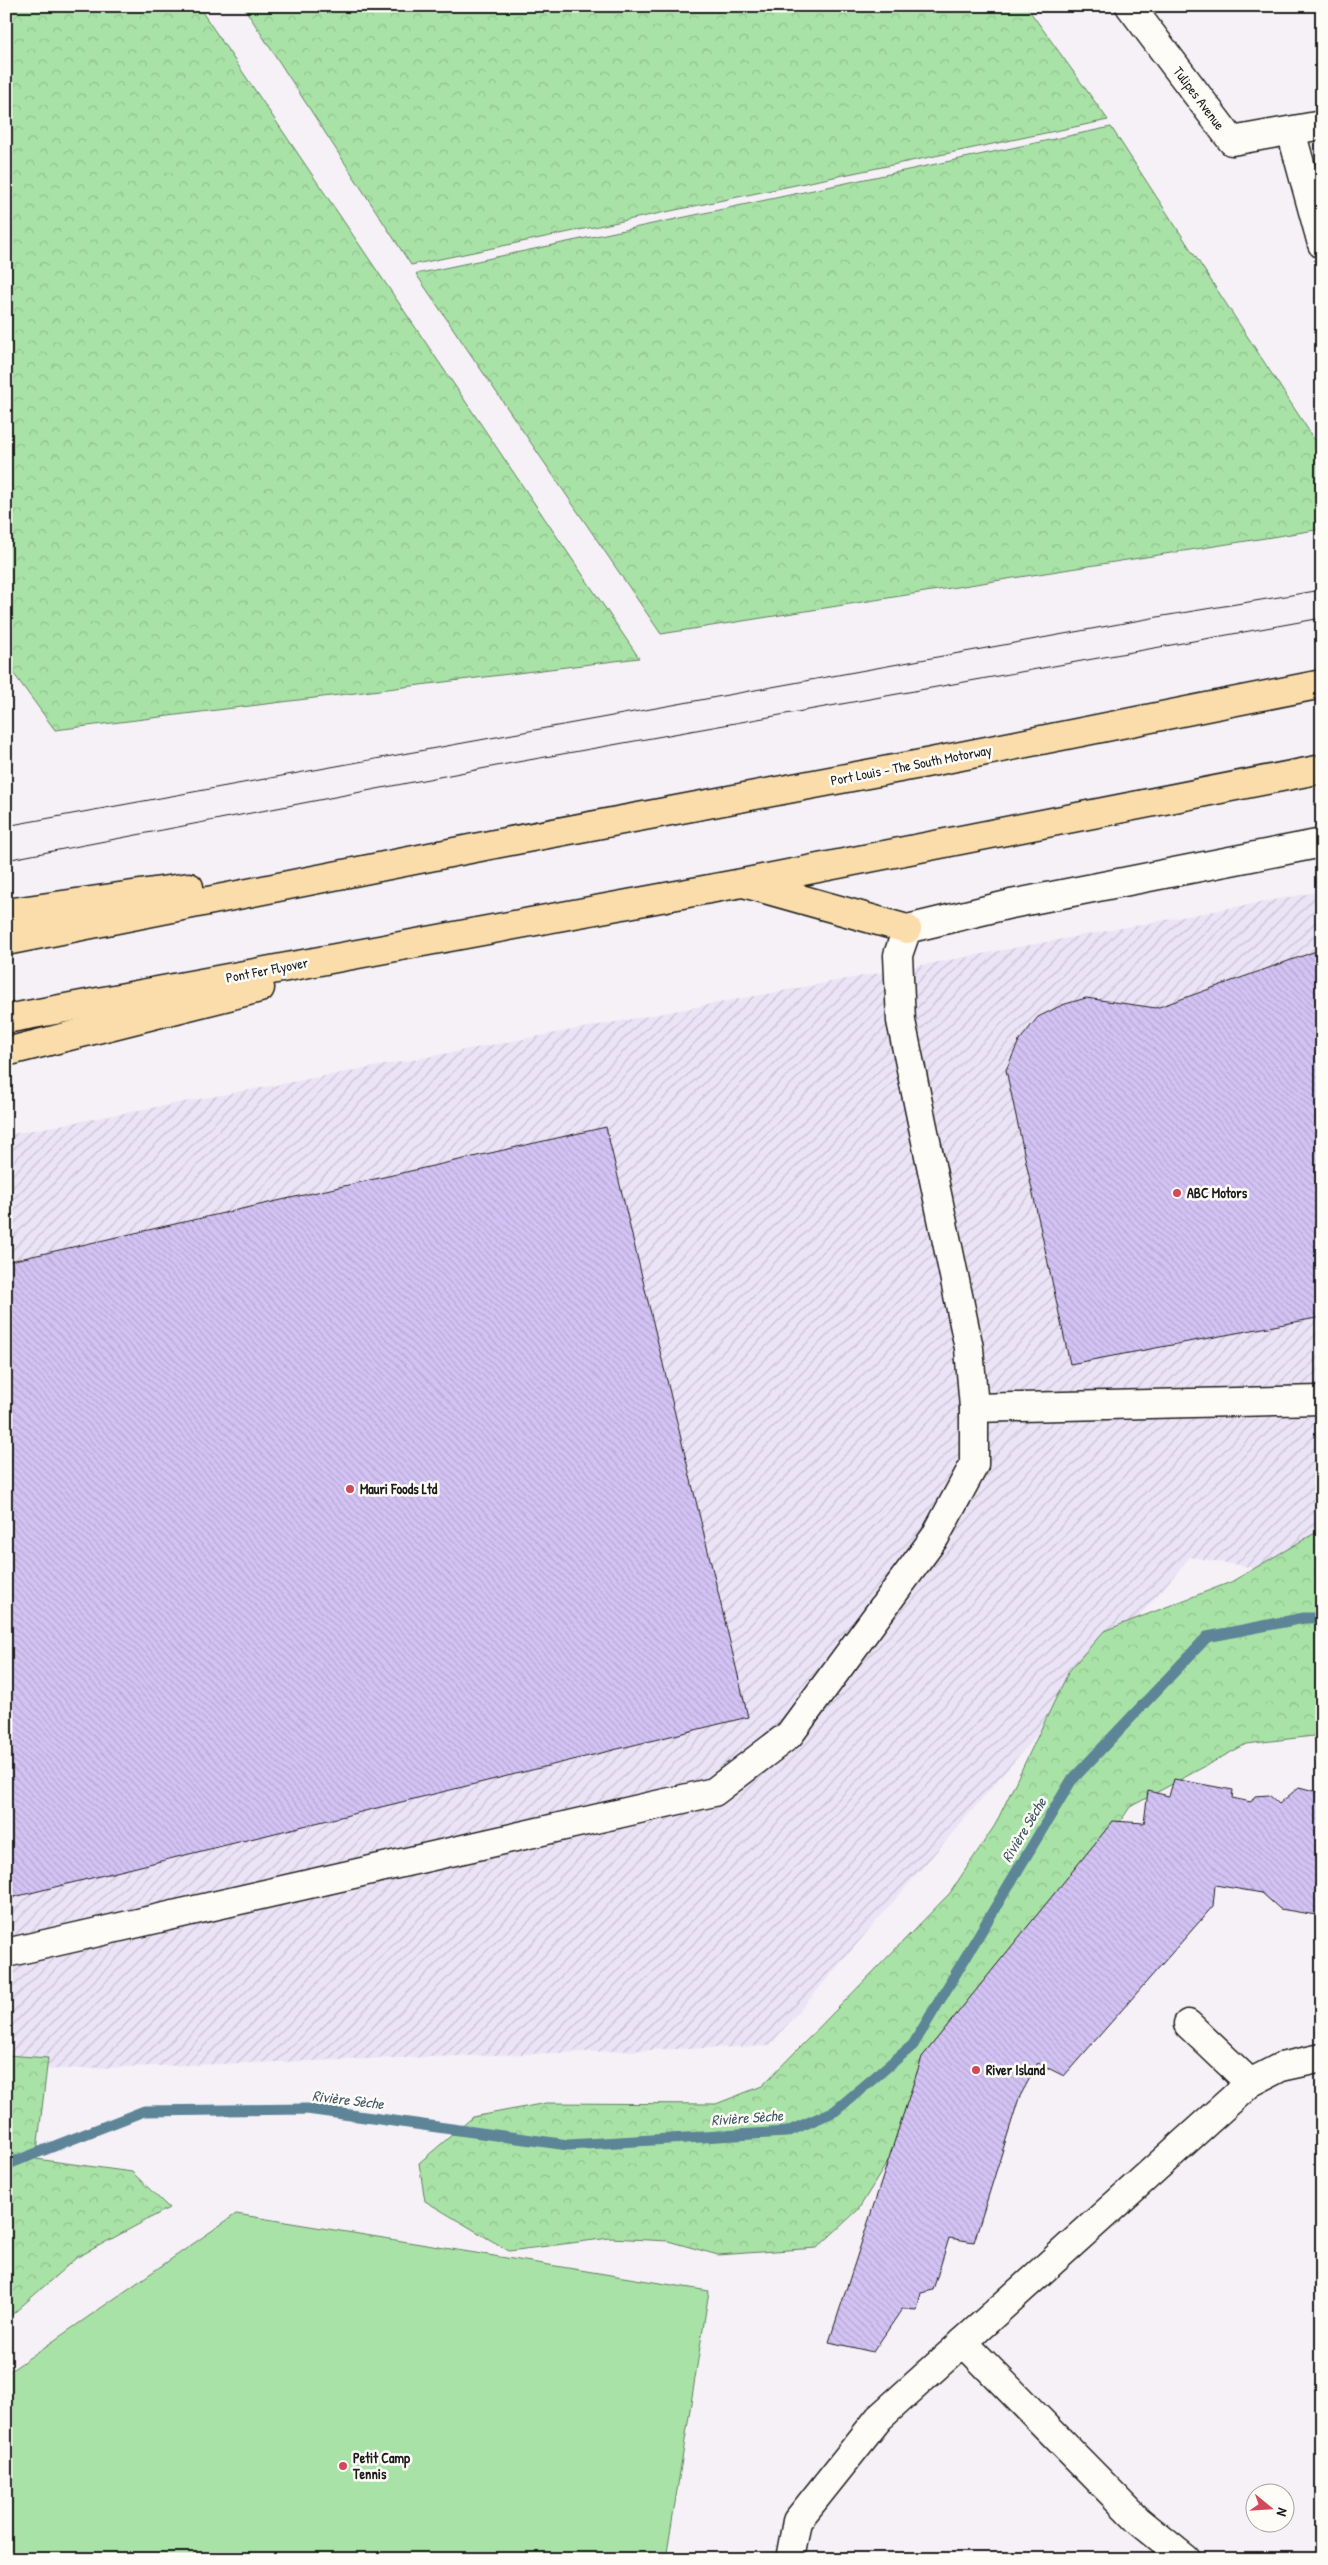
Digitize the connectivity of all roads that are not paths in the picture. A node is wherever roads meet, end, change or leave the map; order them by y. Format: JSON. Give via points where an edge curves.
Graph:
{"nodes":[{"id":1,"x":1130,"y":6,"type":"edge"},
{"id":2,"x":1322,"y":125,"type":"edge"},
{"id":3,"x":1291,"y":131,"type":"junction"},
{"id":4,"x":1322,"y":244,"type":"edge"},
{"id":5,"x":1322,"y":684,"type":"edge"},
{"id":6,"x":1322,"y":769,"type":"edge"},
{"id":7,"x":500,"y":843,"type":"junction"},
{"id":8,"x":1322,"y":843,"type":"edge"},
{"id":9,"x":742,"y":883,"type":"junction"},
{"id":10,"x":6,"y":913,"type":"edge"},
{"id":11,"x":528,"y":921,"type":"junction"},
{"id":12,"x":907,"y":929,"type":"junction"},
{"id":13,"x":6,"y":941,"type":"edge"},
{"id":14,"x":6,"y":1019,"type":"edge"},
{"id":15,"x":6,"y":1052,"type":"edge"},
{"id":16,"x":1322,"y":1400,"type":"edge"},
{"id":17,"x":974,"y":1408,"type":"junction"},
{"id":18,"x":6,"y":1953,"type":"edge"},
{"id":19,"x":1188,"y":2024,"type":"dead end"},
{"id":20,"x":1322,"y":2058,"type":"edge"},
{"id":21,"x":1250,"y":2083,"type":"junction"},
{"id":22,"x":963,"y":2342,"type":"junction"},
{"id":23,"x":790,"y":2559,"type":"edge"},
{"id":24,"x":1186,"y":2559,"type":"edge"}],
"edges":[{"from":1,"to":3,"type":"street","name":"Tulipes Avenue","via":[[1232,141]]},
{"from":2,"to":3,"type":"street","name":"Tulipes Avenue"},
{"from":3,"to":4,"type":"street"},
{"from":5,"to":7,"type":"highway","name":"Port Louis – The South Motorway"},
{"from":6,"to":9,"type":"highway"},
{"from":7,"to":10,"type":"highway"},
{"from":7,"to":13,"type":"highway"},
{"from":8,"to":12,"type":"street","via":[[1011,904]]},
{"from":9,"to":11,"type":"highway"},
{"from":9,"to":12,"type":"highway"},
{"from":11,"to":14,"type":"highway","name":"Pont Fer Flyover"},
{"from":11,"to":15,"type":"highway"},
{"from":12,"to":17,"type":"street","via":[[898,955],[901,1021],[968,1348]]},
{"from":16,"to":17,"type":"street"},
{"from":17,"to":18,"type":"street","via":[[974,1465],[935,1536],[789,1735],[714,1792]]},
{"from":19,"to":21,"type":"street"},
{"from":20,"to":21,"type":"street","via":[[1281,2067]]},
{"from":21,"to":22,"type":"street"},
{"from":22,"to":23,"type":"street","via":[[879,2418],[797,2521]]},
{"from":22,"to":24,"type":"street","via":[[1139,2521]]}]}
